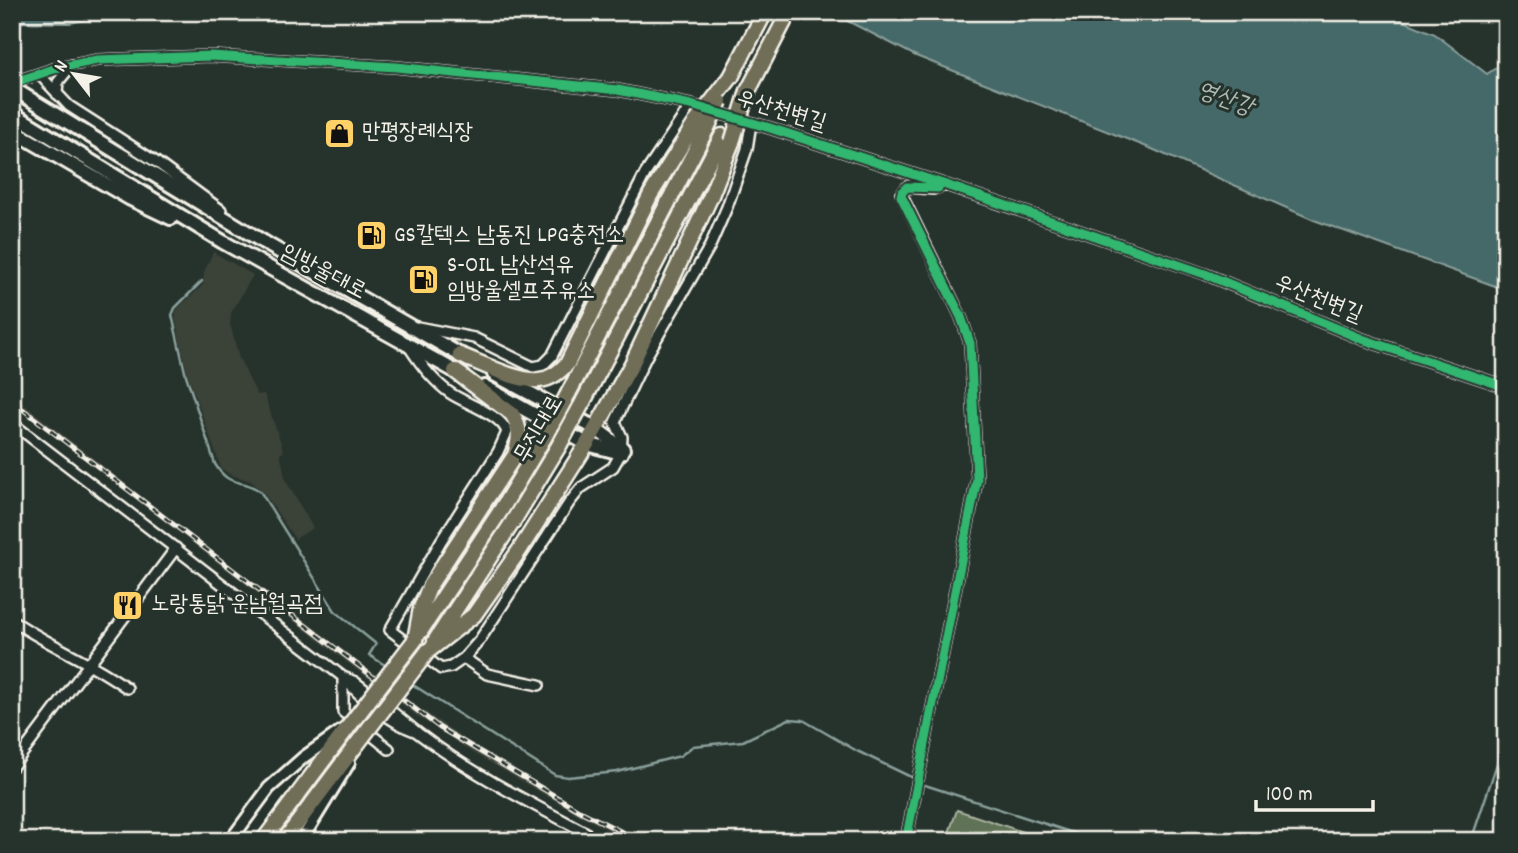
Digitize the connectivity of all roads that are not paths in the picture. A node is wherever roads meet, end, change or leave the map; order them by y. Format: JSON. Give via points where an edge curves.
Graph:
{"nodes":[{"id":1,"x":765,"y":12,"type":"edge"},
{"id":2,"x":789,"y":12,"type":"edge"},
{"id":3,"x":72,"y":65,"type":"junction"},
{"id":4,"x":39,"y":74,"type":"junction"},
{"id":5,"x":16,"y":88,"type":"edge"},
{"id":6,"x":58,"y":96,"type":"junction"},
{"id":7,"x":691,"y":106,"type":"junction"},
{"id":8,"x":12,"y":113,"type":"edge"},
{"id":9,"x":751,"y":123,"type":"junction"},
{"id":10,"x":702,"y":125,"type":"junction"},
{"id":11,"x":12,"y":130,"type":"edge"},
{"id":12,"x":727,"y":139,"type":"junction"},
{"id":13,"x":946,"y":185,"type":"junction"},
{"id":14,"x":223,"y":242,"type":"junction"},
{"id":15,"x":265,"y":242,"type":"junction"},
{"id":16,"x":414,"y":327,"type":"junction"},
{"id":17,"x":407,"y":344,"type":"junction"},
{"id":18,"x":460,"y":355,"type":"junction"},
{"id":19,"x":455,"y":371,"type":"junction"},
{"id":20,"x":1506,"y":387,"type":"edge"},
{"id":21,"x":609,"y":404,"type":"junction"},
{"id":22,"x":615,"y":422,"type":"junction"},
{"id":23,"x":12,"y":423,"type":"edge"},
{"id":24,"x":595,"y":428,"type":"junction"},
{"id":25,"x":587,"y":444,"type":"junction"},
{"id":26,"x":622,"y":451,"type":"junction"},
{"id":27,"x":176,"y":548,"type":"junction"},
{"id":28,"x":12,"y":620,"type":"edge"},
{"id":29,"x":415,"y":640,"type":"junction"},
{"id":30,"x":428,"y":650,"type":"junction"},
{"id":31,"x":464,"y":658,"type":"junction"},
{"id":32,"x":90,"y":663,"type":"junction"},
{"id":33,"x":343,"y":677,"type":"junction"},
{"id":34,"x":539,"y":685,"type":"dead end"},
{"id":35,"x":127,"y":688,"type":"dead end"},
{"id":36,"x":349,"y":726,"type":"junction"},
{"id":37,"x":363,"y":736,"type":"junction"},
{"id":38,"x":388,"y":749,"type":"dead end"},
{"id":39,"x":12,"y":767,"type":"edge"},
{"id":40,"x":230,"y":841,"type":"edge"},
{"id":41,"x":263,"y":841,"type":"edge"},
{"id":42,"x":284,"y":841,"type":"edge"},
{"id":43,"x":302,"y":841,"type":"edge"},
{"id":44,"x":591,"y":841,"type":"edge"},
{"id":45,"x":906,"y":841,"type":"edge"}],
"edges":[{"from":1,"to":10,"type":"highway","bridge":true},
{"from":2,"to":12,"type":"highway","bridge":true},
{"from":3,"to":4,"type":"street","name":"우산천변길"},
{"from":3,"to":6,"type":"street","via":[[58,82]]},
{"from":3,"to":7,"type":"street","name":"우산천변길","via":[[211,55],[383,66],[595,87]]},
{"from":4,"to":5,"type":"street","name":"우산천변길"},
{"from":4,"to":6,"type":"street"},
{"from":5,"to":15,"type":"main road","name":"임방울대로"},
{"from":6,"to":15,"type":"street"},
{"from":7,"to":9,"type":"street","name":"우산천변길"},
{"from":7,"to":16,"type":"street","via":[[645,174],[552,356],[543,365],[533,367],[474,338]]},
{"from":8,"to":14,"type":"main road","name":"임방울대로"},
{"from":9,"to":13,"type":"street","name":"우산천변길"},
{"from":9,"to":22,"type":"street","via":[[743,160],[710,246],[646,357]]},
{"from":10,"to":18,"type":"highway","via":[[651,194],[567,363],[557,374],[528,379]]},
{"from":10,"to":29,"type":"highway","name":"무진대로","bridge":true,"via":[[545,436]]},
{"from":11,"to":14,"type":"main road","via":[[129,198]]},
{"from":12,"to":21,"type":"highway","via":[[693,233]]},
{"from":12,"to":30,"type":"highway","name":"무진대로","bridge":true,"via":[[560,444]]},
{"from":13,"to":20,"type":"street","name":"우산천변길","via":[[1205,274],[1362,338]]},
{"from":13,"to":45,"type":"street","via":[[907,187],[901,194],[970,343],[977,479]]},
{"from":14,"to":17,"type":"main road","name":"임방울대로"},
{"from":15,"to":16,"type":"main road","name":"임방울대로"},
{"from":16,"to":18,"type":"main road","name":"임방울대로"},
{"from":17,"to":19,"type":"main road","name":"임방울대로"},
{"from":17,"to":31,"type":"street","via":[[423,368],[450,392],[503,422],[507,432],[390,630],[441,669]]},
{"from":18,"to":24,"type":"main road","name":"임방울대로"},
{"from":19,"to":25,"type":"main road","name":"임방울대로"},
{"from":19,"to":29,"type":"highway","via":[[512,414],[519,424],[520,439],[515,455],[430,585]]},
{"from":21,"to":22,"type":"highway"},
{"from":21,"to":24,"type":"highway"},
{"from":22,"to":26,"type":"street"},
{"from":23,"to":27,"type":"street"},
{"from":24,"to":25,"type":"highway"},
{"from":24,"to":26,"type":"main road","name":"임방울대로"},
{"from":25,"to":26,"type":"main road","name":"임방울대로"},
{"from":25,"to":30,"type":"highway","via":[[474,615]]},
{"from":26,"to":31,"type":"street","via":[[612,467],[581,488],[569,503]]},
{"from":27,"to":32,"type":"street"},
{"from":27,"to":33,"type":"street"},
{"from":28,"to":32,"type":"street","via":[[53,647]]},
{"from":29,"to":36,"type":"highway","name":"무진대로","bridge":true},
{"from":30,"to":37,"type":"highway","name":"무진대로","bridge":true},
{"from":31,"to":34,"type":"street","via":[[487,674]]},
{"from":32,"to":35,"type":"street"},
{"from":32,"to":39,"type":"street"},
{"from":33,"to":38,"type":"street","via":[[342,712]]},
{"from":33,"to":44,"type":"street","via":[[417,732],[489,779],[585,832]]},
{"from":36,"to":40,"type":"street","via":[[269,788]]},
{"from":36,"to":41,"type":"highway","name":"무진대로"},
{"from":37,"to":42,"type":"highway","name":"무진대로"},
{"from":37,"to":43,"type":"street"}]}
